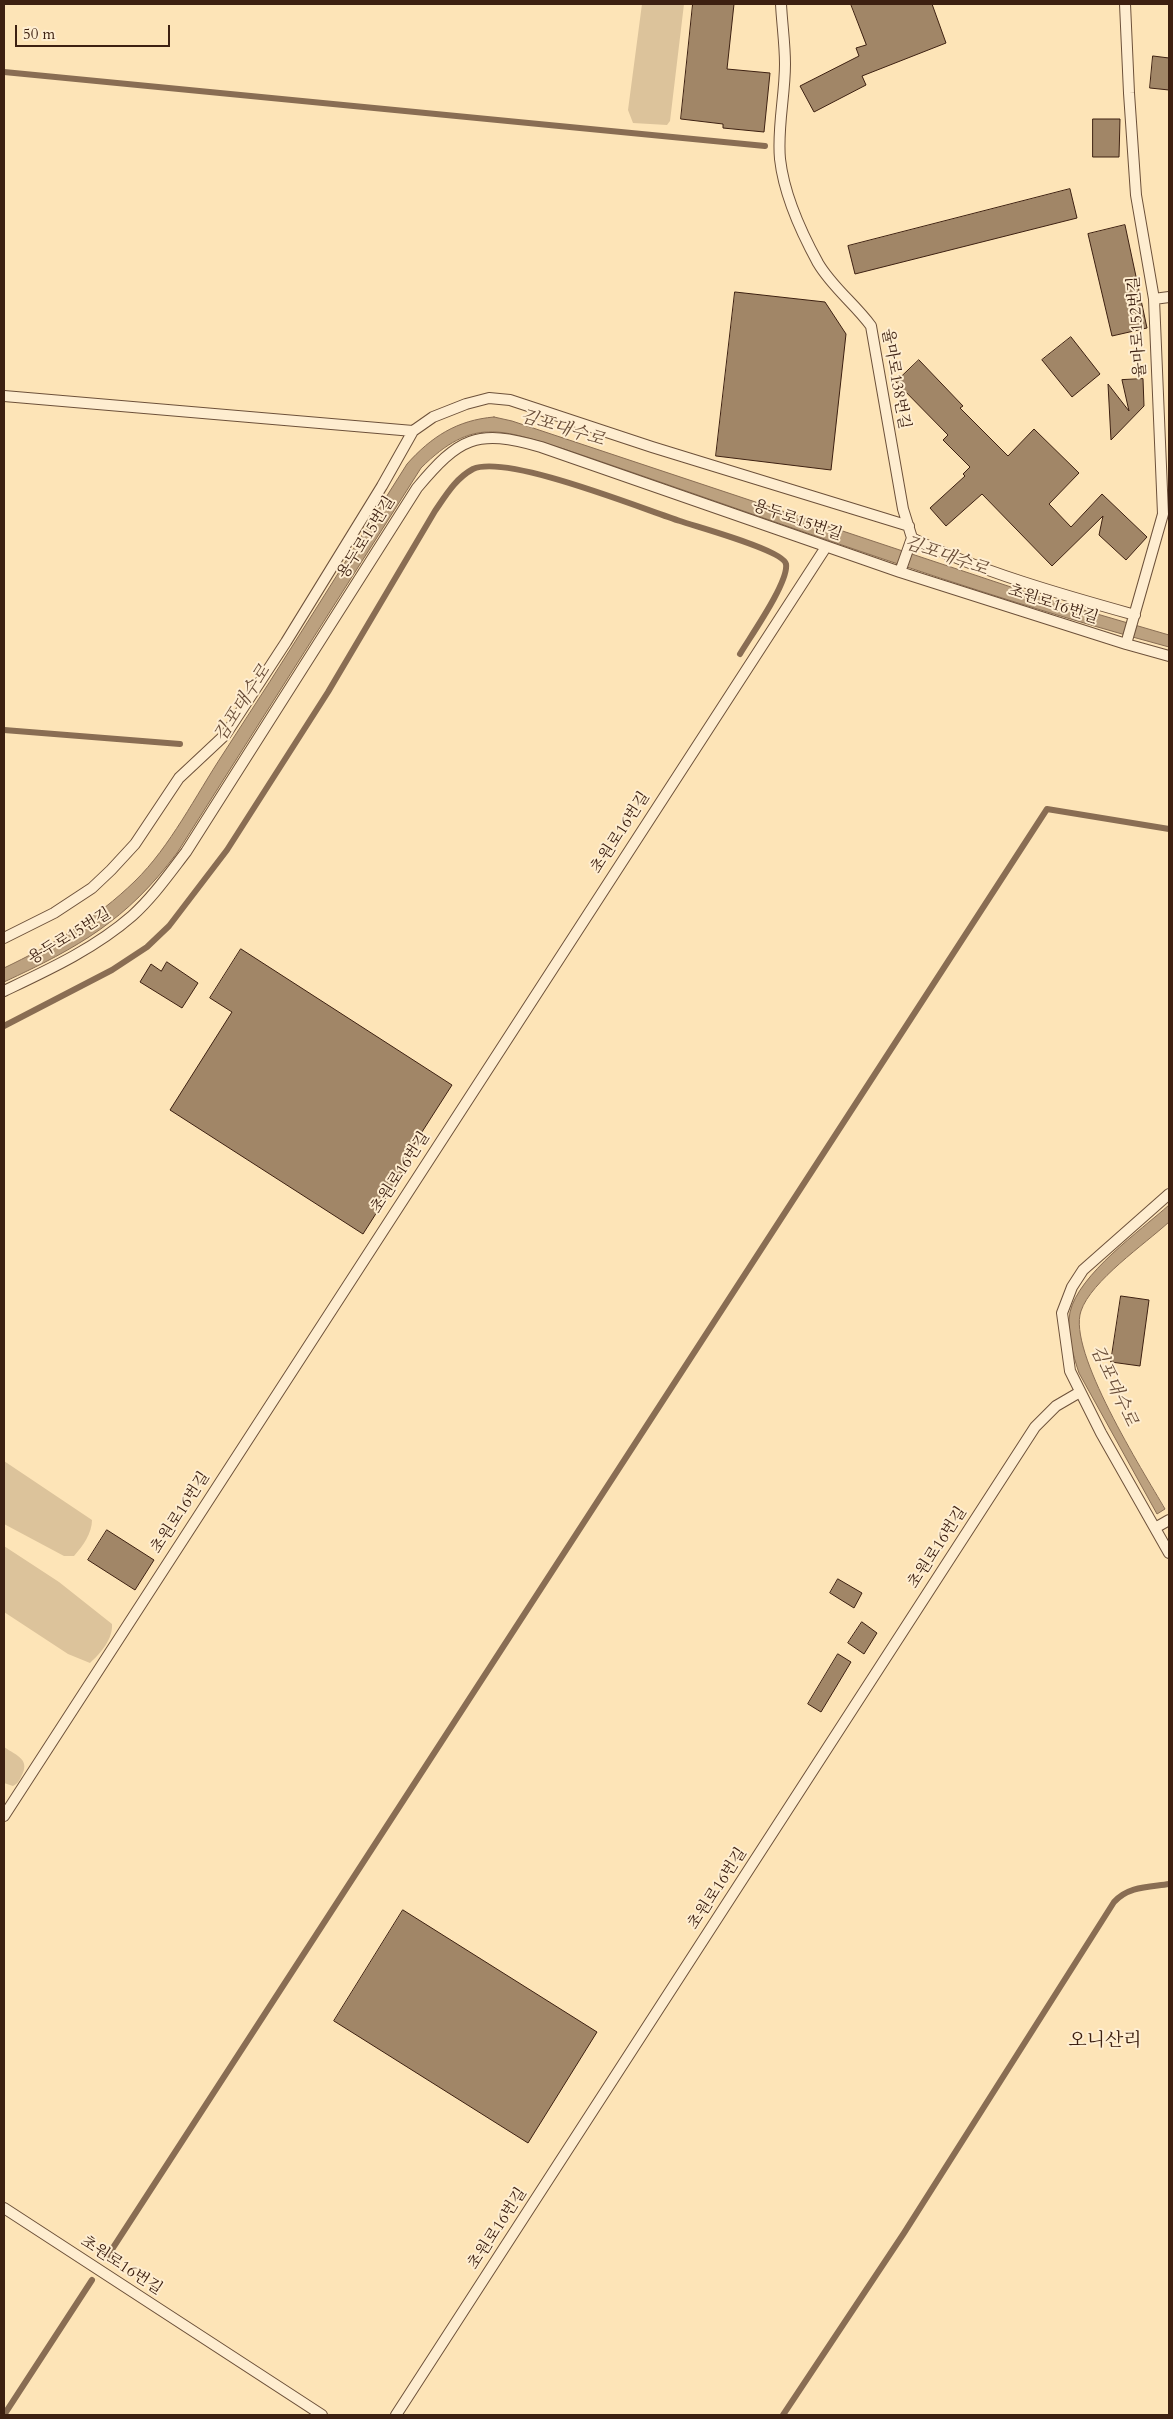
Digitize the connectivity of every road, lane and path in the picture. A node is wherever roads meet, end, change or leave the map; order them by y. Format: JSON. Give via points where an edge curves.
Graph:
{"nodes":[{"id":1,"x":781,"y":4,"type":"edge"},
{"id":2,"x":1125,"y":4,"type":"edge"},
{"id":3,"x":1169,"y":297,"type":"edge"},
{"id":4,"x":1154,"y":299,"type":"junction"},
{"id":5,"x":4,"y":396,"type":"edge"},
{"id":6,"x":413,"y":431,"type":"junction"},
{"id":7,"x":909,"y":526,"type":"junction"},
{"id":8,"x":912,"y":538,"type":"junction"},
{"id":9,"x":826,"y":547,"type":"junction"},
{"id":10,"x":900,"y":572,"type":"junction"},
{"id":11,"x":1135,"y":615,"type":"junction"},
{"id":12,"x":1126,"y":644,"type":"junction"},
{"id":13,"x":1169,"y":656,"type":"edge"},
{"id":14,"x":4,"y":938,"type":"edge"},
{"id":15,"x":4,"y":992,"type":"edge"},
{"id":16,"x":1169,"y":1194,"type":"edge"},
{"id":17,"x":1080,"y":1392,"type":"junction"},
{"id":18,"x":1169,"y":1520,"type":"edge"},
{"id":19,"x":1155,"y":1528,"type":"junction"},
{"id":20,"x":1169,"y":1553,"type":"edge"},
{"id":21,"x":4,"y":1816,"type":"edge"},
{"id":22,"x":4,"y":2208,"type":"edge"},
{"id":23,"x":322,"y":2415,"type":"edge"},
{"id":24,"x":396,"y":2415,"type":"edge"}],
"edges":[{"from":1,"to":7,"type":"lane","name":"율마로138번길","via":[[785,64],[780,159],[785,185],[798,223],[819,264],[840,293],[871,326],[903,510]]},
{"from":2,"to":4,"type":"lane","name":"율마로152번길","via":[[1136,195]]},
{"from":3,"to":4,"type":"lane"},
{"from":4,"to":11,"type":"lane","name":"율마로152번길","via":[[1163,514]]},
{"from":5,"to":6,"type":"lane"},
{"from":6,"to":7,"type":"lane","via":[[433,417],[466,404],[489,398],[510,400]]},
{"from":6,"to":14,"type":"lane","via":[[286,642],[226,734],[180,778],[135,844],[92,888],[54,913]]},
{"from":7,"to":8,"type":"lane","name":"율마로138번길"},
{"from":8,"to":10,"type":"lane"},
{"from":8,"to":11,"type":"lane","via":[[1017,578]]},
{"from":9,"to":10,"type":"lane","name":"용두로15번길"},
{"from":9,"to":15,"type":"lane","name":"용두로15번길","via":[[652,484],[510,438],[491,437],[464,444],[436,465],[417,488],[186,852],[155,893],[133,915],[94,944]]},
{"from":9,"to":21,"type":"lane","name":"초원로16번길"},
{"from":10,"to":12,"type":"lane","name":"초원로16번길"},
{"from":11,"to":12,"type":"lane","name":"율마로152번길"},
{"from":12,"to":13,"type":"lane","name":"초원로16번길"},
{"from":16,"to":17,"type":"lane","via":[[1083,1270],[1072,1287],[1062,1313],[1070,1371]]},
{"from":17,"to":19,"type":"lane"},
{"from":17,"to":24,"type":"lane","name":"초원로16번길","via":[[1056,1406],[1035,1427]]},
{"from":18,"to":19,"type":"lane"},
{"from":19,"to":20,"type":"lane"},
{"from":22,"to":23,"type":"lane","name":"초원로16번길"}]}
